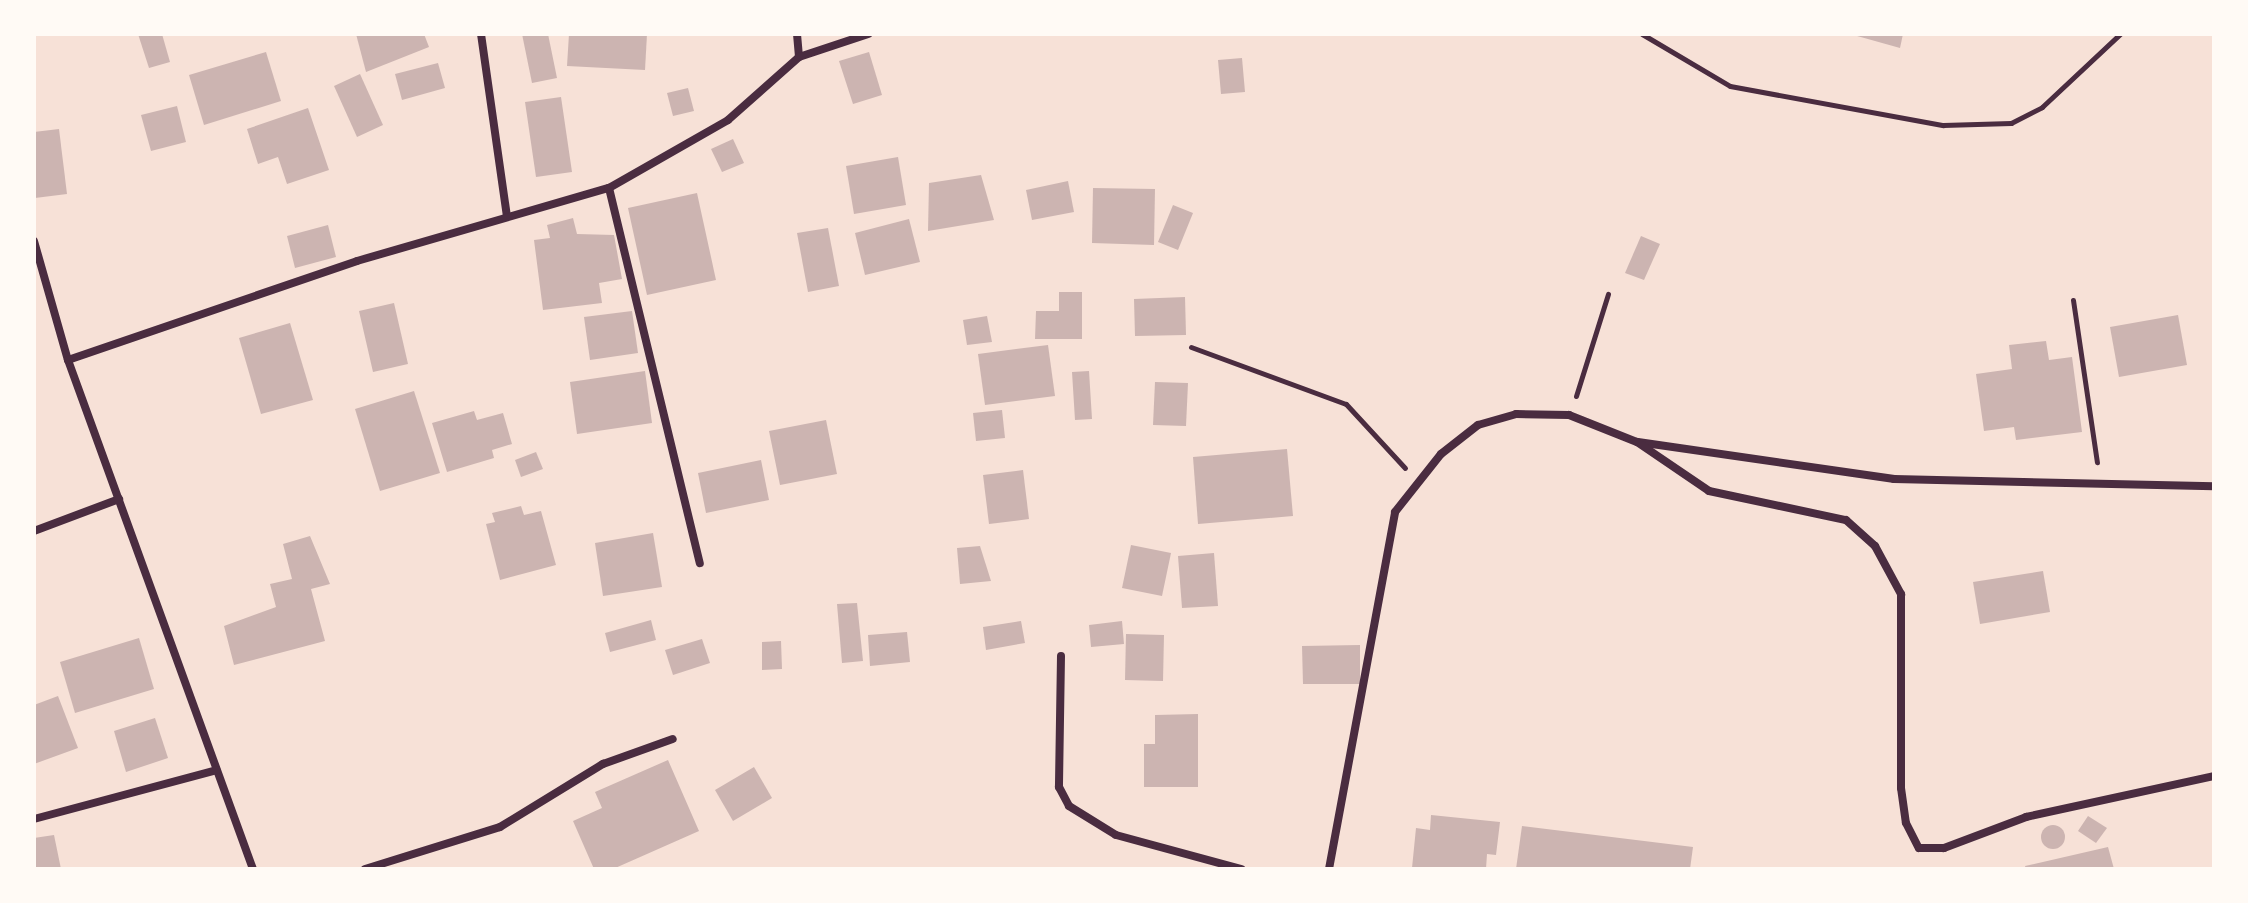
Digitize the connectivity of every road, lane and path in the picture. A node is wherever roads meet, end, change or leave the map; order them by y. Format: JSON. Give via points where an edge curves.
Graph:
{"nodes":[{"id":1,"x":481,"y":34,"type":"edge"},
{"id":2,"x":797,"y":34,"type":"edge"},
{"id":3,"x":868,"y":34,"type":"edge"},
{"id":4,"x":1642,"y":34,"type":"edge"},
{"id":5,"x":2120,"y":34,"type":"edge"},
{"id":6,"x":799,"y":57,"type":"junction"},
{"id":7,"x":609,"y":188,"type":"junction"},
{"id":8,"x":507,"y":216,"type":"junction"},
{"id":9,"x":34,"y":241,"type":"edge"},
{"id":10,"x":1608,"y":294,"type":"dead end"},
{"id":11,"x":2073,"y":300,"type":"dead end"},
{"id":12,"x":1191,"y":347,"type":"dead end"},
{"id":13,"x":68,"y":360,"type":"junction"},
{"id":14,"x":1569,"y":415,"type":"junction"},
{"id":15,"x":1637,"y":442,"type":"junction"},
{"id":16,"x":2101,"y":479,"type":"junction"},
{"id":17,"x":1415,"y":482,"type":"junction"},
{"id":18,"x":2214,"y":486,"type":"edge"},
{"id":19,"x":119,"y":499,"type":"junction"},
{"id":20,"x":34,"y":531,"type":"edge"},
{"id":21,"x":700,"y":563,"type":"dead end"},
{"id":22,"x":1061,"y":656,"type":"dead end"},
{"id":23,"x":673,"y":739,"type":"dead end"},
{"id":24,"x":217,"y":770,"type":"junction"},
{"id":25,"x":2214,"y":776,"type":"edge"},
{"id":26,"x":34,"y":819,"type":"edge"},
{"id":27,"x":253,"y":869,"type":"edge"},
{"id":28,"x":365,"y":869,"type":"edge"},
{"id":29,"x":1241,"y":869,"type":"edge"},
{"id":30,"x":1329,"y":869,"type":"edge"}],
"edges":[{"from":1,"to":8,"type":"street"},
{"from":2,"to":6,"type":"street"},
{"from":3,"to":6,"type":"street"},
{"from":4,"to":5,"type":"path","via":[[1730,86],[1943,125],[2021,118]]},
{"from":6,"to":7,"type":"street","via":[[728,120]]},
{"from":7,"to":8,"type":"street"},
{"from":7,"to":21,"type":"street"},
{"from":8,"to":13,"type":"street"},
{"from":9,"to":13,"type":"street"},
{"from":10,"to":14,"type":"path"},
{"from":11,"to":16,"type":"path","via":[[2086,421]]},
{"from":12,"to":17,"type":"path","via":[[1346,404],[1388,443]]},
{"from":13,"to":19,"type":"street"},
{"from":14,"to":15,"type":"street"},
{"from":14,"to":17,"type":"street","via":[[1516,414],[1478,425]]},
{"from":15,"to":16,"type":"street","via":[[1894,479]]},
{"from":15,"to":25,"type":"street","via":[[1709,491],[1846,520],[1893,568],[1901,594],[1901,788],[1906,823],[1919,848],[1944,848],[2026,817]]},
{"from":16,"to":18,"type":"street"},
{"from":17,"to":30,"type":"street","via":[[1395,512]]},
{"from":19,"to":20,"type":"street"},
{"from":19,"to":24,"type":"street"},
{"from":22,"to":29,"type":"street","via":[[1059,787],[1069,806],[1116,835]]},
{"from":23,"to":28,"type":"street","via":[[603,764],[500,827]]},
{"from":24,"to":26,"type":"street"},
{"from":24,"to":27,"type":"street"}]}
